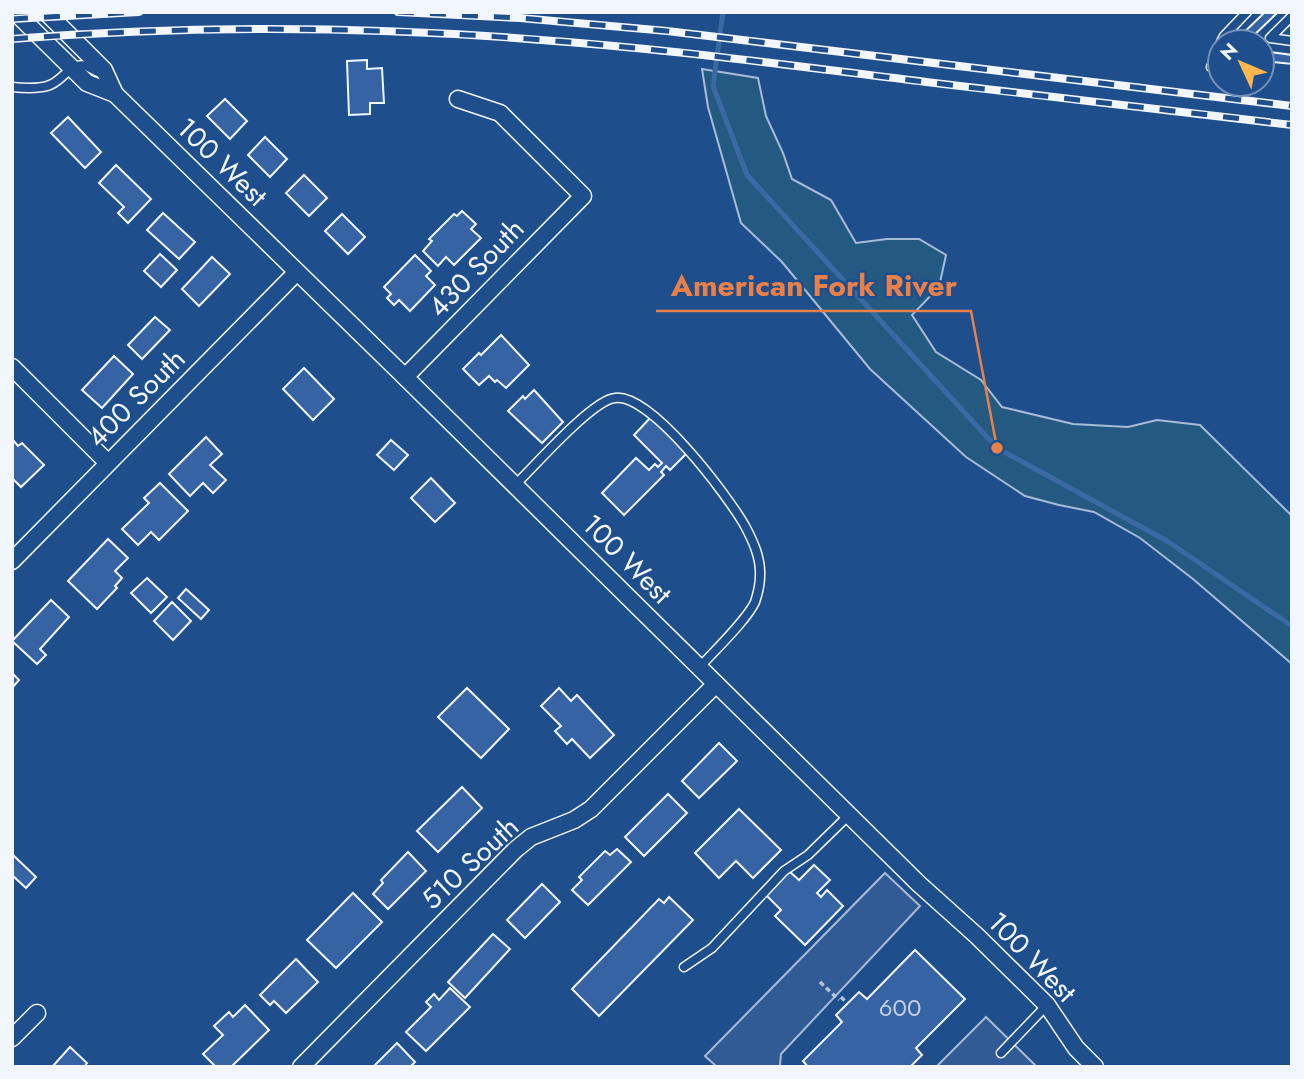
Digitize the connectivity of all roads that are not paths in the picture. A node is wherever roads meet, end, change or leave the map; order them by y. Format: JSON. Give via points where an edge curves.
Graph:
{"nodes":[{"id":1,"x":15,"y":12,"type":"edge"},
{"id":2,"x":46,"y":12,"type":"edge"},
{"id":3,"x":1247,"y":12,"type":"edge"},
{"id":4,"x":1292,"y":16,"type":"edge"},
{"id":5,"x":1232,"y":28,"type":"edge"},
{"id":6,"x":1292,"y":41,"type":"edge"},
{"id":7,"x":72,"y":68,"type":"junction"},
{"id":8,"x":108,"y":78,"type":"junction"},
{"id":9,"x":12,"y":87,"type":"edge"},
{"id":10,"x":116,"y":94,"type":"junction"},
{"id":11,"x":458,"y":99,"type":"dead end"},
{"id":12,"x":297,"y":272,"type":"junction"},
{"id":13,"x":12,"y":367,"type":"edge"},
{"id":14,"x":405,"y":377,"type":"junction"},
{"id":15,"x":108,"y":463,"type":"junction"},
{"id":16,"x":515,"y":485,"type":"junction"},
{"id":17,"x":12,"y":561,"type":"edge"},
{"id":18,"x":699,"y":667,"type":"junction"},
{"id":19,"x":716,"y":684,"type":"junction"},
{"id":20,"x":849,"y":815,"type":"junction"},
{"id":21,"x":684,"y":967,"type":"dead end"},
{"id":22,"x":1047,"y":1004,"type":"junction"},
{"id":23,"x":37,"y":1013,"type":"dead end"},
{"id":24,"x":12,"y":1038,"type":"edge"},
{"id":25,"x":1001,"y":1053,"type":"dead end"},
{"id":26,"x":301,"y":1067,"type":"edge"},
{"id":27,"x":1095,"y":1067,"type":"edge"}],
"edges":[{"from":1,"to":7,"type":"street","name":"100 West"},
{"from":2,"to":8,"type":"street","name":"100 West"},
{"from":3,"to":5,"type":"lane"},
{"from":4,"to":6,"type":"lane","via":[[1270,38]]},
{"from":7,"to":8,"type":"lane","via":[[86,66]]},
{"from":7,"to":9,"type":"lane","via":[[47,86]]},
{"from":7,"to":10,"type":"street","name":"100 West","via":[[87,83]]},
{"from":8,"to":10,"type":"street","name":"100 West"},
{"from":10,"to":12,"type":"street","name":"100 West"},
{"from":11,"to":14,"type":"street","name":"430 South","via":[[500,113],[583,196]]},
{"from":12,"to":14,"type":"street","name":"100 West"},
{"from":12,"to":15,"type":"street","name":"400 South"},
{"from":13,"to":15,"type":"street"},
{"from":14,"to":16,"type":"street","name":"100 West"},
{"from":15,"to":17,"type":"street","name":"400 South"},
{"from":16,"to":18,"type":"street","name":"100 West"},
{"from":16,"to":18,"type":"lane","via":[[587,414],[615,397],[648,410],[689,450],[744,525],[757,553],[760,577],[754,603],[742,621]]},
{"from":18,"to":19,"type":"street","name":"100 West"},
{"from":19,"to":20,"type":"street","name":"100 West"},
{"from":19,"to":26,"type":"street","name":"510 South","via":[[591,808],[515,849]]},
{"from":20,"to":21,"type":"lane","via":[[808,855],[784,871],[712,948]]},
{"from":20,"to":22,"type":"street","name":"100 West"},
{"from":22,"to":25,"type":"lane"},
{"from":22,"to":27,"type":"street","name":"100 West","via":[[1076,1048]]},
{"from":23,"to":24,"type":"street"}]}
